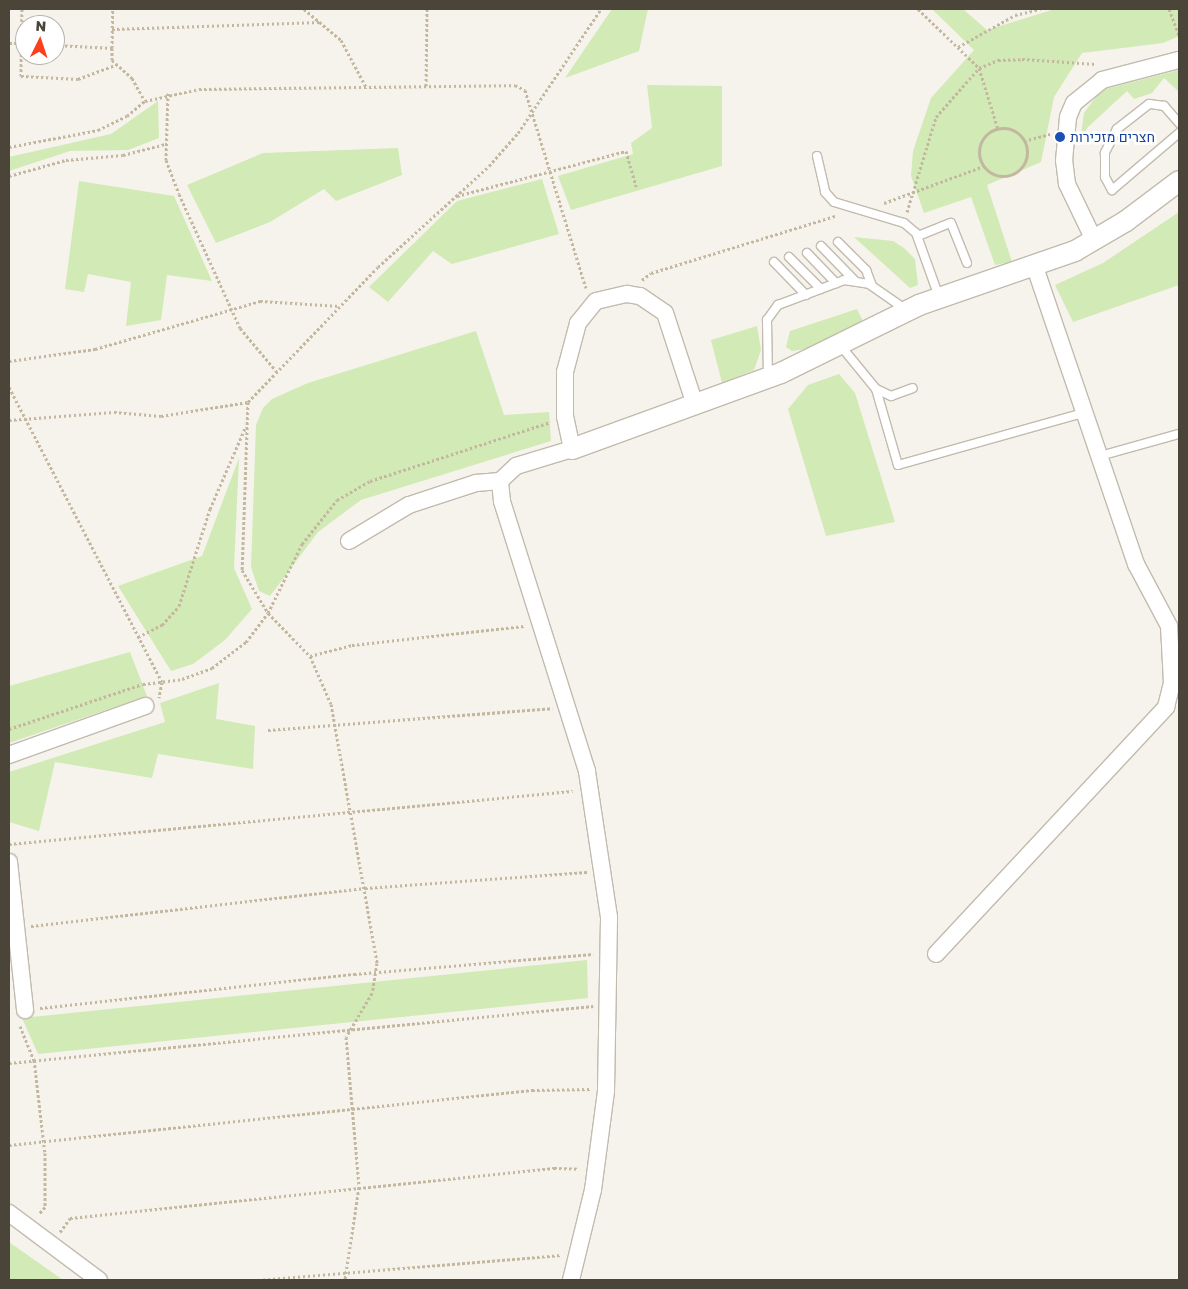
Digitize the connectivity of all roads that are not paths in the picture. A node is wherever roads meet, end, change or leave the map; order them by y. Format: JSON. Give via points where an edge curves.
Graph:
{"nodes":[{"id":1,"x":1179,"y":60,"type":"edge"},
{"id":2,"x":1179,"y":123,"type":"edge"},
{"id":3,"x":1179,"y":133,"type":"edge"},
{"id":4,"x":817,"y":156,"type":"dead end"},
{"id":5,"x":1179,"y":181,"type":"edge"},
{"id":6,"x":918,"y":236,"type":"junction"},
{"id":7,"x":1094,"y":240,"type":"junction"},
{"id":8,"x":838,"y":242,"type":"dead end"},
{"id":9,"x":821,"y":246,"type":"dead end"},
{"id":10,"x":807,"y":253,"type":"dead end"},
{"id":11,"x":789,"y":257,"type":"dead end"},
{"id":12,"x":774,"y":262,"type":"dead end"},
{"id":13,"x":967,"y":263,"type":"dead end"},
{"id":14,"x":1035,"y":267,"type":"junction"},
{"id":15,"x":855,"y":281,"type":"junction"},
{"id":16,"x":836,"y":283,"type":"junction"},
{"id":17,"x":872,"y":286,"type":"junction"},
{"id":18,"x":822,"y":289,"type":"junction"},
{"id":19,"x":806,"y":294,"type":"junction"},
{"id":20,"x":940,"y":298,"type":"junction"},
{"id":21,"x":907,"y":311,"type":"junction"},
{"id":22,"x":840,"y":345,"type":"junction"},
{"id":23,"x":768,"y":377,"type":"junction"},
{"id":24,"x":913,"y":388,"type":"dead end"},
{"id":25,"x":876,"y":389,"type":"junction"},
{"id":26,"x":695,"y":405,"type":"junction"},
{"id":27,"x":1086,"y":412,"type":"junction"},
{"id":28,"x":1179,"y":434,"type":"edge"},
{"id":29,"x":572,"y":449,"type":"junction"},
{"id":30,"x":1100,"y":456,"type":"junction"},
{"id":31,"x":500,"y":481,"type":"junction"},
{"id":32,"x":349,"y":541,"type":"dead end"},
{"id":33,"x":1176,"y":657,"type":"edge"},
{"id":34,"x":145,"y":706,"type":"road end"},
{"id":35,"x":9,"y":755,"type":"edge"},
{"id":36,"x":9,"y":862,"type":"edge"},
{"id":37,"x":936,"y":954,"type":"dead end"},
{"id":38,"x":25,"y":1010,"type":"road end"},
{"id":39,"x":9,"y":1213,"type":"edge"},
{"id":40,"x":99,"y":1280,"type":"edge"},
{"id":41,"x":571,"y":1280,"type":"edge"}],
"edges":[{"from":1,"to":7,"type":"street","via":[[1118,74],[1087,88],[1074,103],[1066,131],[1067,184]]},
{"from":2,"to":3,"type":"lane","via":[[1164,106],[1149,104],[1116,128],[1109,138],[1104,168],[1112,190]]},
{"from":4,"to":6,"type":"lane","via":[[825,192],[853,210],[904,223]]},
{"from":5,"to":7,"type":"street"},
{"from":6,"to":13,"type":"lane","via":[[951,223]]},
{"from":6,"to":20,"type":"lane"},
{"from":7,"to":14,"type":"street"},
{"from":8,"to":17,"type":"lane","via":[[866,270]]},
{"from":9,"to":15,"type":"lane"},
{"from":10,"to":16,"type":"lane"},
{"from":11,"to":18,"type":"lane"},
{"from":12,"to":19,"type":"lane"},
{"from":14,"to":20,"type":"street"},
{"from":14,"to":27,"type":"street"},
{"from":15,"to":16,"type":"lane"},
{"from":15,"to":17,"type":"lane"},
{"from":16,"to":18,"type":"lane"},
{"from":17,"to":21,"type":"lane"},
{"from":18,"to":19,"type":"lane"},
{"from":19,"to":23,"type":"lane","via":[[778,305],[767,320]]},
{"from":20,"to":21,"type":"street"},
{"from":21,"to":22,"type":"street"},
{"from":22,"to":23,"type":"street"},
{"from":22,"to":25,"type":"lane"},
{"from":23,"to":26,"type":"street"},
{"from":24,"to":25,"type":"lane","via":[[891,396]]},
{"from":25,"to":27,"type":"lane","via":[[898,466]]},
{"from":26,"to":29,"type":"street"},
{"from":26,"to":29,"type":"street","via":[[666,313],[655,303],[627,294],[596,301],[578,323],[570,346],[565,417]]},
{"from":27,"to":30,"type":"street"},
{"from":28,"to":30,"type":"lane"},
{"from":29,"to":31,"type":"street","via":[[516,466]]},
{"from":30,"to":33,"type":"street","via":[[1136,564],[1170,626]]},
{"from":31,"to":32,"type":"street","via":[[476,483],[409,506],[372,523]]},
{"from":31,"to":41,"type":"street","via":[[502,502],[568,706],[591,789],[604,870],[610,953],[606,1091],[596,1170]]},
{"from":33,"to":37,"type":"street","via":[[1166,707]]},
{"from":34,"to":35,"type":"street"},
{"from":36,"to":38,"type":"street"},
{"from":39,"to":40,"type":"street"}]}
